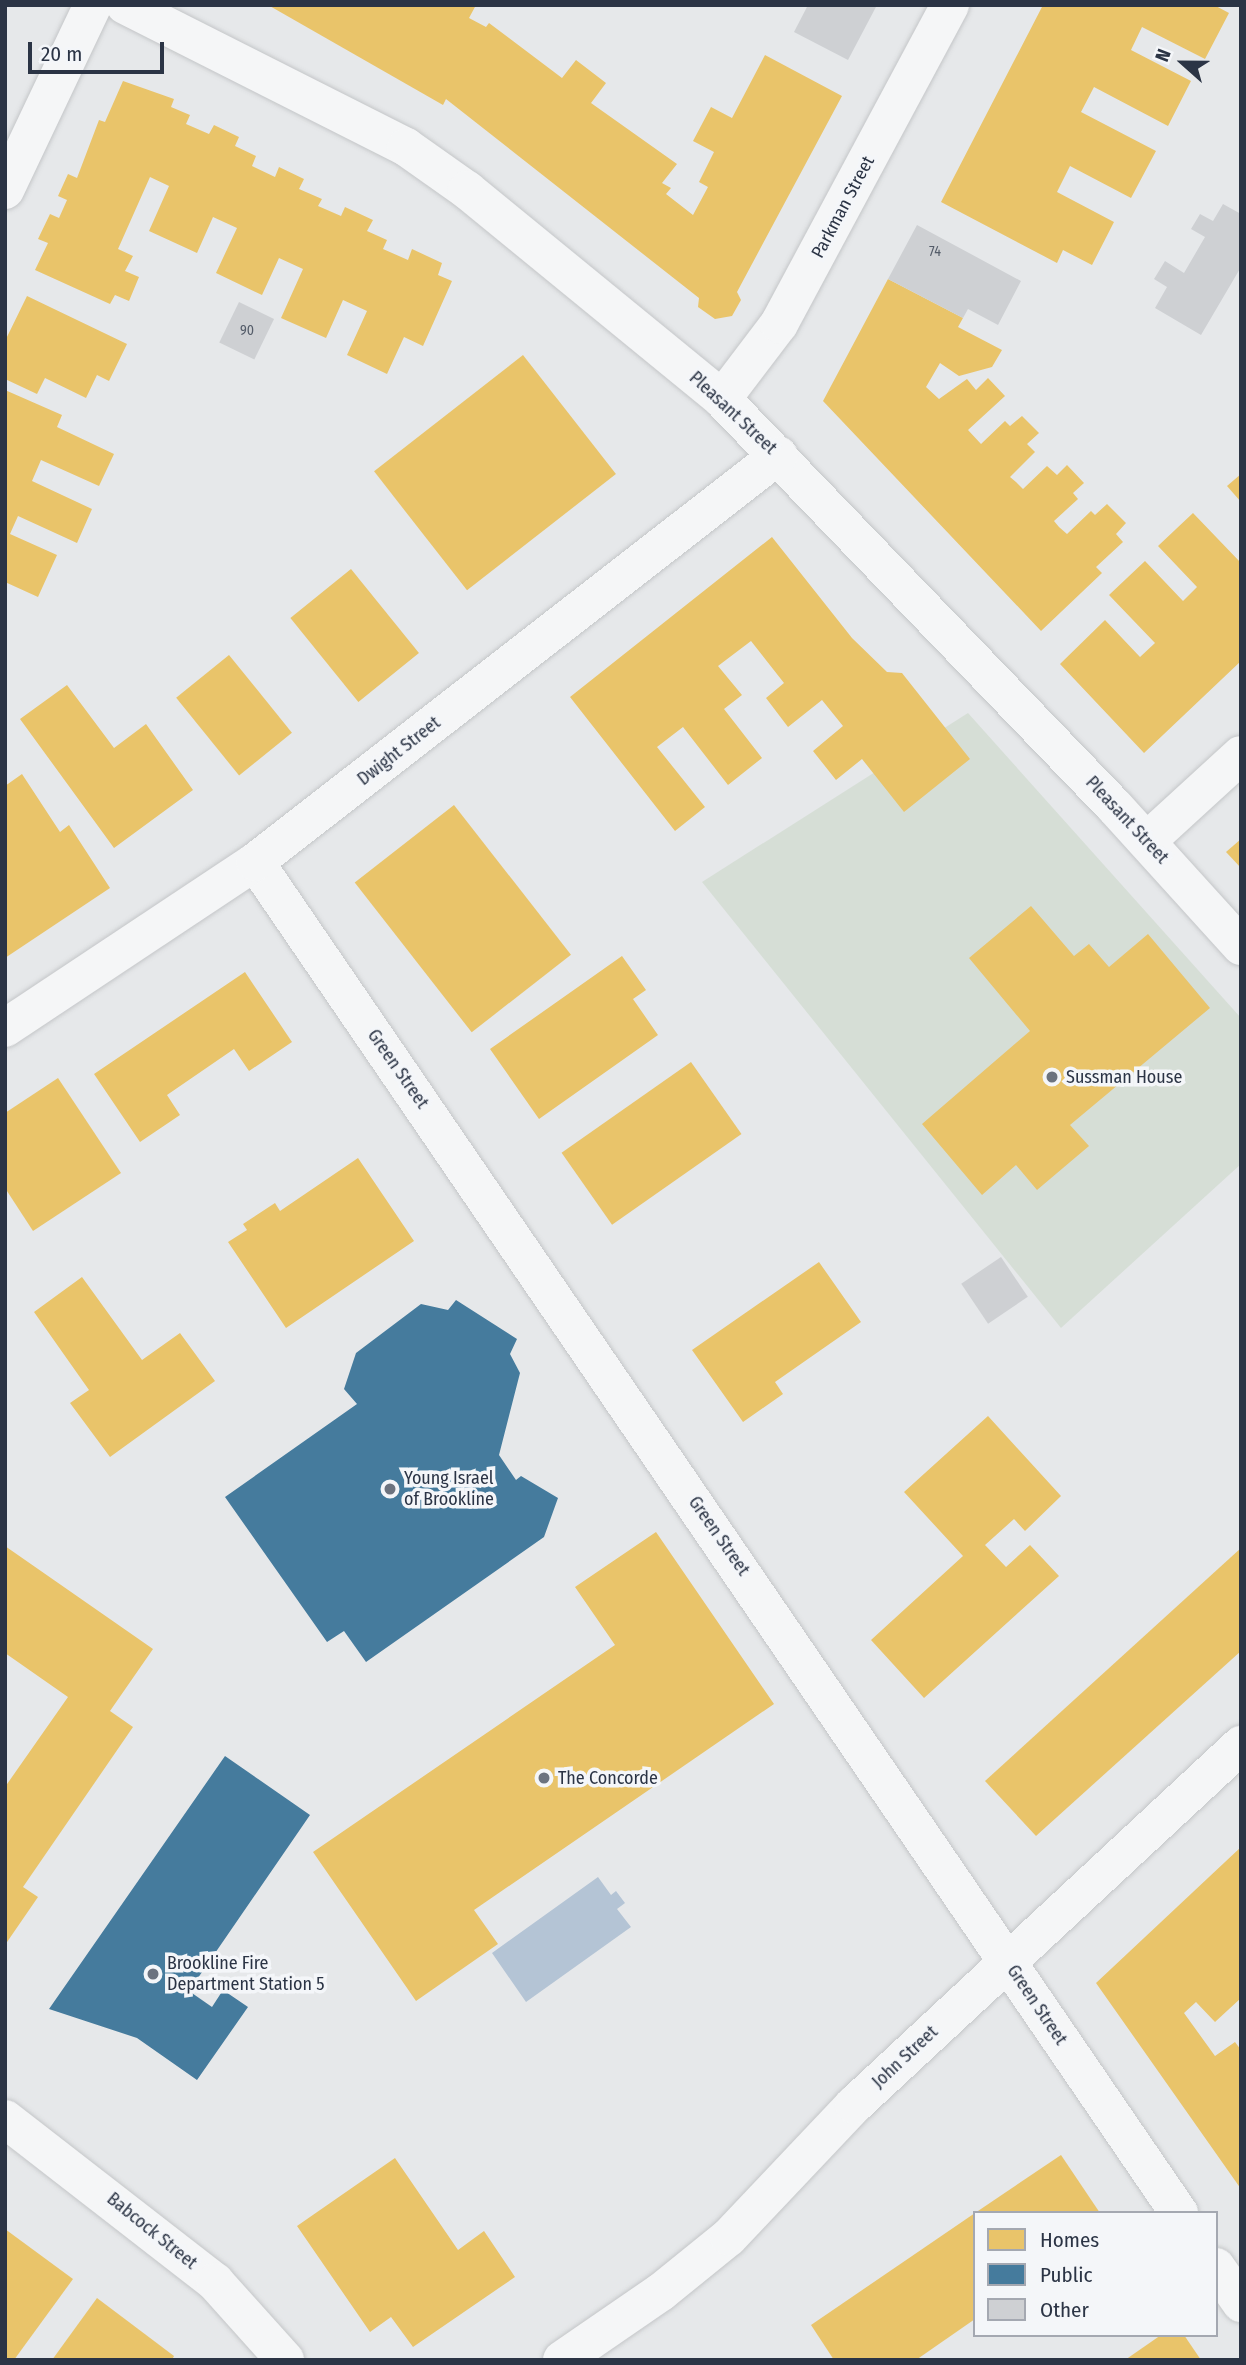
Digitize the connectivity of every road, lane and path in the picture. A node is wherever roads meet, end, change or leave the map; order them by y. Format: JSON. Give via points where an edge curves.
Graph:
{"nodes":[{"id":1,"x":93,"y":5,"type":"edge"},
{"id":2,"x":125,"y":5,"type":"edge"},
{"id":3,"x":950,"y":5,"type":"edge"},
{"id":4,"x":5,"y":190,"type":"edge"},
{"id":5,"x":722,"y":399,"type":"junction"},
{"id":6,"x":779,"y":455,"type":"junction"},
{"id":7,"x":1241,"y":755,"type":"edge"},
{"id":8,"x":1147,"y":841,"type":"junction"},
{"id":9,"x":255,"y":862,"type":"junction"},
{"id":10,"x":1241,"y":946,"type":"edge"},
{"id":11,"x":5,"y":1028,"type":"edge"},
{"id":12,"x":1241,"y":1745,"type":"edge"},
{"id":13,"x":1007,"y":1960,"type":"junction"},
{"id":14,"x":5,"y":2119,"type":"edge"},
{"id":15,"x":1178,"y":2211,"type":"edge"},
{"id":16,"x":1218,"y":2270,"type":"edge"},
{"id":17,"x":1241,"y":2303,"type":"edge"},
{"id":18,"x":285,"y":2360,"type":"edge"},
{"id":19,"x":562,"y":2360,"type":"edge"}],
"edges":[{"from":1,"to":4,"type":"street"},
{"from":2,"to":5,"type":"street","name":"Pleasant Street","via":[[406,147],[467,190]]},
{"from":3,"to":5,"type":"street","name":"Parkman Street","via":[[779,324]]},
{"from":5,"to":6,"type":"street","name":"Pleasant Street"},
{"from":6,"to":8,"type":"street","name":"Pleasant Street"},
{"from":6,"to":9,"type":"street","name":"Dwight Street"},
{"from":7,"to":8,"type":"street"},
{"from":8,"to":10,"type":"street","name":"Pleasant Street"},
{"from":9,"to":11,"type":"street","name":"Dwight Street"},
{"from":9,"to":13,"type":"street","name":"Green Street"},
{"from":12,"to":13,"type":"street","name":"John Street"},
{"from":13,"to":15,"type":"street","name":"Green Street"},
{"from":13,"to":19,"type":"street","name":"John Street","via":[[854,2105],[729,2237],[661,2292]]},
{"from":14,"to":18,"type":"street","name":"Babcock Street","via":[[215,2282]]},
{"from":16,"to":17,"type":"street"}]}
